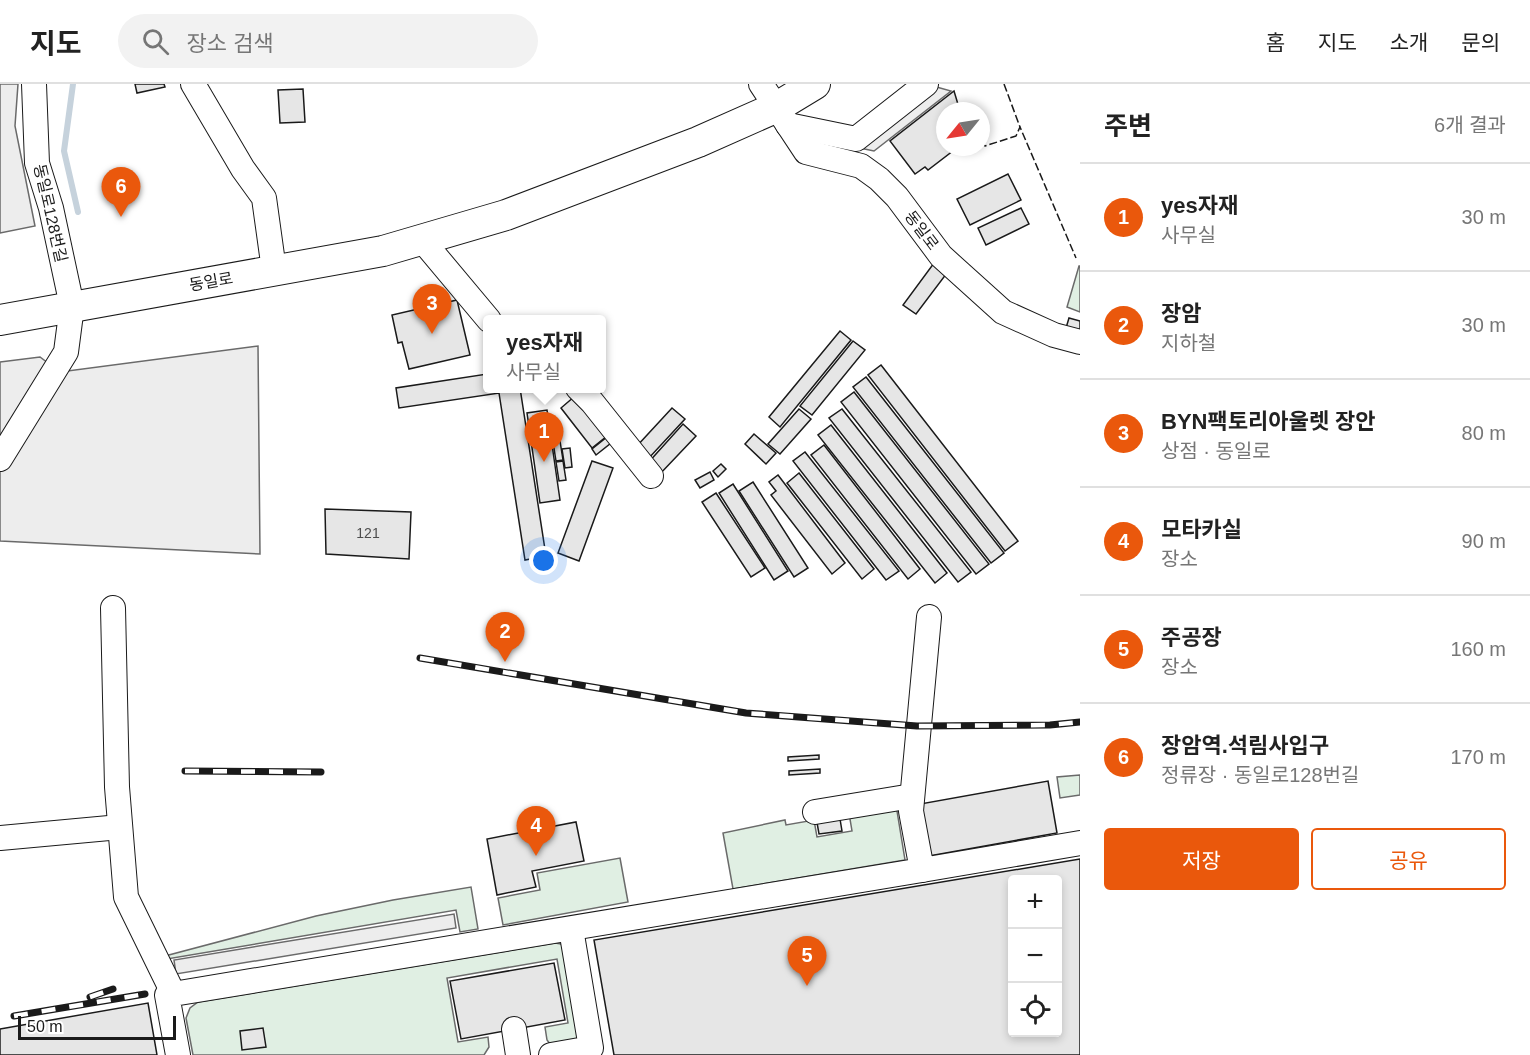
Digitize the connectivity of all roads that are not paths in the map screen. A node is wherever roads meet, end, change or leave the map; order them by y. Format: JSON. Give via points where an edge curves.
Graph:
{"nodes":[{"id":1,"x":34,"y":84,"type":"edge"},
{"id":2,"x":193,"y":84,"type":"edge"},
{"id":3,"x":814,"y":84,"type":"edge"},
{"id":4,"x":926,"y":84,"type":"edge"},
{"id":5,"x":776,"y":105,"type":"edge"},
{"id":6,"x":422,"y":240,"type":"junction"},
{"id":7,"x":274,"y":270,"type":"junction"},
{"id":8,"x":72,"y":306,"type":"junction"},
{"id":9,"x":485,"y":315,"type":"edge"},
{"id":10,"x":0,"y":320,"type":"edge"},
{"id":11,"x":1080,"y":342,"type":"edge"},
{"id":12,"x":583,"y":393,"type":"edge"},
{"id":13,"x":0,"y":459,"type":"edge"},
{"id":14,"x":651,"y":476,"type":"dead end"},
{"id":15,"x":113,"y":608,"type":"dead end"},
{"id":16,"x":929,"y":617,"type":"dead end"},
{"id":17,"x":912,"y":796,"type":"junction"},
{"id":18,"x":815,"y":812,"type":"dead end"},
{"id":19,"x":120,"y":827,"type":"junction"},
{"id":20,"x":0,"y":838,"type":"edge"},
{"id":21,"x":1080,"y":843,"type":"edge"},
{"id":22,"x":922,"y":870,"type":"junction"},
{"id":23,"x":571,"y":929,"type":"junction"},
{"id":24,"x":173,"y":993,"type":"junction"},
{"id":25,"x":514,"y":1029,"type":"dead end"},
{"id":26,"x":178,"y":1055,"type":"edge"},
{"id":27,"x":518,"y":1055,"type":"edge"},
{"id":28,"x":551,"y":1055,"type":"edge"}],
"edges":[{"from":1,"to":8,"type":"street","name":"동일로128번길","via":[[38,163]]},
{"from":2,"to":7,"type":"street","via":[[264,198]]},
{"from":3,"to":5,"type":"main road","name":"동일로"},
{"from":4,"to":5,"type":"street","via":[[856,139]]},
{"from":5,"to":6,"type":"main road","name":"동일로","via":[[698,142],[506,215]]},
{"from":5,"to":11,"type":"street","name":"동일로","via":[[806,152],[861,166],[879,179],[941,256],[1003,312]]},
{"from":6,"to":7,"type":"main road","name":"동일로","via":[[383,251]]},
{"from":6,"to":9,"type":"street"},
{"from":7,"to":8,"type":"main road","name":"동일로"},
{"from":8,"to":10,"type":"main road","name":"동일로"},
{"from":8,"to":13,"type":"street","name":"동일로128번길","via":[[66,352]]},
{"from":12,"to":14,"type":"street"},
{"from":15,"to":19,"type":"street"},
{"from":16,"to":17,"type":"street"},
{"from":17,"to":18,"type":"street"},
{"from":17,"to":22,"type":"street","via":[[911,812]]},
{"from":19,"to":20,"type":"street"},
{"from":19,"to":24,"type":"street","via":[[126,897]]},
{"from":21,"to":22,"type":"street"},
{"from":22,"to":23,"type":"street"},
{"from":23,"to":24,"type":"street"},
{"from":23,"to":28,"type":"street","via":[[591,1048]]},
{"from":24,"to":26,"type":"street","via":[[167,995]]},
{"from":25,"to":27,"type":"street"}]}
